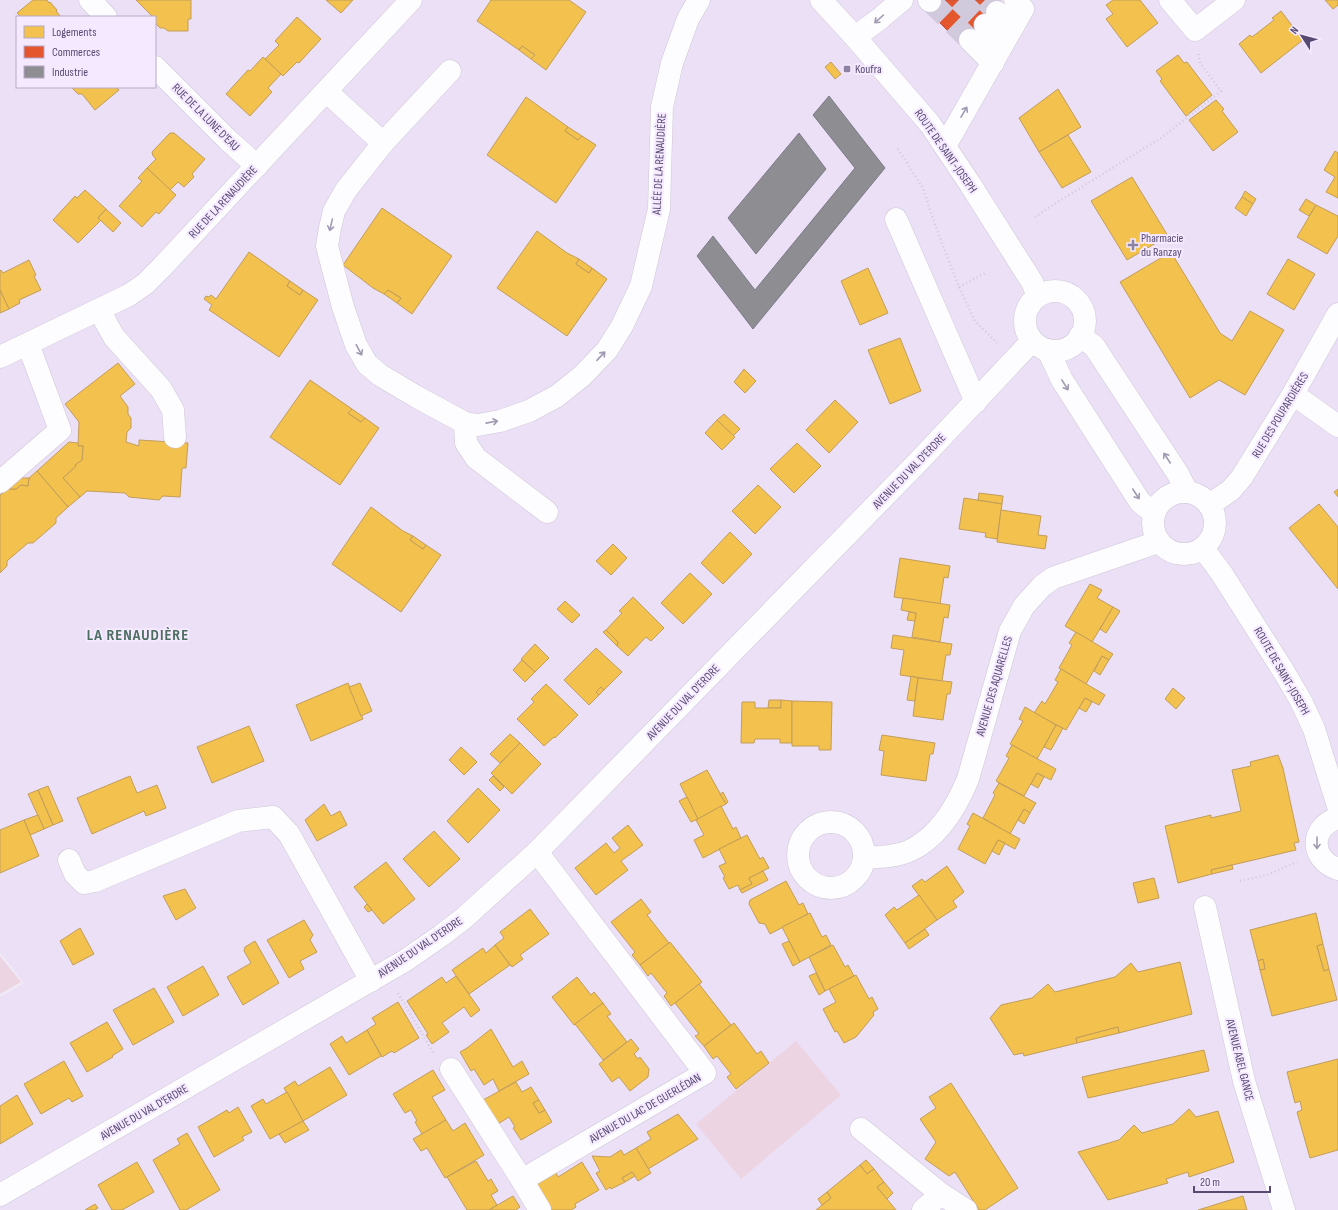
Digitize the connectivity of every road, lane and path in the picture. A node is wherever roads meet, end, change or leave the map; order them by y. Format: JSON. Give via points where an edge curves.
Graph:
{"nodes":[{"id":1,"x":411,"y":0,"type":"edge"},
{"id":2,"x":699,"y":0,"type":"edge"},
{"id":3,"x":821,"y":0,"type":"edge"},
{"id":4,"x":902,"y":0,"type":"edge"},
{"id":5,"x":1170,"y":0,"type":"edge"},
{"id":6,"x":1234,"y":0,"type":"edge"},
{"id":7,"x":999,"y":12,"type":"tunnel mouth"},
{"id":8,"x":1195,"y":30,"type":"junction"},
{"id":9,"x":855,"y":37,"type":"junction"},
{"id":10,"x":970,"y":40,"type":"tunnel mouth"},
{"id":11,"x":993,"y":63,"type":"junction"},
{"id":12,"x":156,"y":68,"type":"edge"},
{"id":13,"x":450,"y":71,"type":"dead end"},
{"id":14,"x":327,"y":92,"type":"junction"},
{"id":15,"x":383,"y":143,"type":"junction"},
{"id":16,"x":945,"y":146,"type":"junction"},
{"id":17,"x":898,"y":149,"type":"dead end"},
{"id":18,"x":257,"y":166,"type":"junction"},
{"id":19,"x":1035,"y":217,"type":"dead end"},
{"id":20,"x":896,"y":219,"type":"dead end"},
{"id":21,"x":987,"y":272,"type":"dead end"},
{"id":22,"x":959,"y":287,"type":"junction"},
{"id":23,"x":1038,"y":296,"type":"junction"},
{"id":24,"x":99,"y":310,"type":"junction"},
{"id":25,"x":1338,"y":314,"type":"edge"},
{"id":26,"x":1080,"y":336,"type":"junction"},
{"id":27,"x":28,"y":344,"type":"junction"},
{"id":28,"x":998,"y":344,"type":"dead end"},
{"id":29,"x":1040,"y":345,"type":"junction"},
{"id":30,"x":0,"y":357,"type":"edge"},
{"id":31,"x":1293,"y":394,"type":"junction"},
{"id":32,"x":976,"y":402,"type":"junction"},
{"id":33,"x":464,"y":423,"type":"junction"},
{"id":34,"x":1338,"y":426,"type":"edge"},
{"id":35,"x":175,"y":437,"type":"dead end"},
{"id":36,"x":0,"y":482,"type":"edge"},
{"id":37,"x":1188,"y":492,"type":"junction"},
{"id":38,"x":1209,"y":505,"type":"junction"},
{"id":39,"x":547,"y":512,"type":"dead end"},
{"id":40,"x":1154,"y":513,"type":"junction"},
{"id":41,"x":1158,"y":542,"type":"junction"},
{"id":42,"x":1203,"y":548,"type":"junction"},
{"id":43,"x":1338,"y":806,"type":"edge"},
{"id":44,"x":1338,"y":818,"type":"edge"},
{"id":45,"x":537,"y":852,"type":"junction"},
{"id":46,"x":864,"y":858,"type":"dead end"},
{"id":47,"x":69,"y":860,"type":"dead end"},
{"id":48,"x":1299,"y":861,"type":"dead end"},
{"id":49,"x":1338,"y":869,"type":"edge"},
{"id":50,"x":1240,"y":881,"type":"dead end"},
{"id":51,"x":1205,"y":907,"type":"dead end"},
{"id":52,"x":378,"y":976,"type":"junction"},
{"id":53,"x":450,"y":1070,"type":"joint"},
{"id":54,"x":861,"y":1129,"type":"dead end"},
{"id":55,"x":522,"y":1180,"type":"junction"},
{"id":56,"x":941,"y":1194,"type":"junction"},
{"id":57,"x":0,"y":1195,"type":"edge"},
{"id":58,"x":540,"y":1210,"type":"edge"},
{"id":59,"x":924,"y":1210,"type":"edge"},
{"id":60,"x":966,"y":1210,"type":"edge"},
{"id":61,"x":1284,"y":1210,"type":"edge"}],
"edges":[{"from":1,"to":14,"type":"street","name":"RUE DE LA RENAUDIÈRE"},
{"from":33,"to":2,"type":"street","name":"ALLÉE DE LA RENAUDIÈRE","one_way":true,"via":[[478,425],[500,421],[529,411],[557,396],[582,376],[607,350],[622,326],[641,286],[659,209],[662,108],[672,63],[688,19]]},
{"from":3,"to":9,"type":"street","name":"ROUTE DE SAINT-JOSEPH"},
{"from":4,"to":9,"type":"street","one_way":true},
{"from":5,"to":8,"type":"street"},
{"from":6,"to":8,"type":"street"},
{"from":7,"to":11,"type":"street","via":[[1008,35]]},
{"from":8,"to":19,"type":"path","via":[[1200,63],[1221,91],[1161,138]]},
{"from":9,"to":16,"type":"street","name":"ROUTE DE SAINT-JOSEPH","via":[[930,124]]},
{"from":10,"to":11,"type":"street"},
{"from":16,"to":11,"type":"street","one_way":true},
{"from":12,"to":18,"type":"street","name":"RUE DE LA LUNE D'EAU"},
{"from":13,"to":15,"type":"street","name":"ALLÉE DE LA RENAUDIÈRE"},
{"from":14,"to":15,"type":"street"},
{"from":14,"to":18,"type":"street","name":"RUE DE LA RENAUDIÈRE"},
{"from":15,"to":33,"type":"street","name":"ALLÉE DE LA RENAUDIÈRE","one_way":true,"via":[[346,190],[334,211],[327,246],[343,307],[356,345],[367,364],[380,375]]},
{"from":16,"to":23,"type":"street","name":"ROUTE DE SAINT-JOSEPH","via":[[1032,282]]},
{"from":17,"to":22,"type":"path","via":[[922,188]]},
{"from":18,"to":24,"type":"street","name":"RUE DE LA RENAUDIÈRE","via":[[145,284],[130,295]]},
{"from":20,"to":32,"type":"street"},
{"from":21,"to":22,"type":"path"},
{"from":22,"to":28,"type":"path","via":[[975,321]]},
{"from":23,"to":26,"type":"street","via":[[1058,291],[1076,299],[1084,317],[1084,327]]},
{"from":23,"to":29,"type":"street","via":[[1028,308],[1025,317],[1026,330]]},
{"from":24,"to":27,"type":"street","name":"RUE DE LA RENAUDIÈRE"},
{"from":24,"to":35,"type":"street","via":[[114,337],[161,389],[173,410]]},
{"from":25,"to":31,"type":"street","name":"RUE DES POUPARDIÈRES"},
{"from":26,"to":29,"type":"street","via":[[1066,348],[1057,350]]},
{"from":37,"to":26,"type":"street","one_way":true,"via":[[1094,346]]},
{"from":27,"to":30,"type":"street","name":"RUE DE LA RENAUDIÈRE"},
{"from":27,"to":36,"type":"street","via":[[60,430]]},
{"from":29,"to":32,"type":"street","name":"AVENUE DU VAL D'ERDRE"},
{"from":29,"to":40,"type":"street","one_way":true,"via":[[1140,502]]},
{"from":31,"to":34,"type":"street"},
{"from":31,"to":38,"type":"street","name":"RUE DES POUPARDIÈRES","via":[[1242,477],[1231,490]]},
{"from":32,"to":45,"type":"street","name":"AVENUE DU VAL D'ERDRE"},
{"from":33,"to":39,"type":"street","via":[[466,443],[476,458]]},
{"from":37,"to":38,"type":"street","via":[[1200,496]]},
{"from":37,"to":40,"type":"street","via":[[1173,493],[1161,501]]},
{"from":38,"to":42,"type":"street","via":[[1215,520],[1213,535]]},
{"from":40,"to":41,"type":"street","via":[[1153,528]]},
{"from":41,"to":42,"type":"street","via":[[1171,552],[1188,554]]},
{"from":41,"to":46,"type":"street","name":"AVENUE DES AQUARELLES","via":[[1053,578],[1032,596],[1010,631],[968,779],[953,809],[934,834],[908,852]]},
{"from":42,"to":43,"type":"street","name":"ROUTE DE SAINT-JOSEPH","via":[[1264,639],[1301,701],[1314,729]]},
{"from":44,"to":49,"type":"street","one_way":true,"via":[[1330,820],[1317,838],[1317,849],[1321,859]]},
{"from":45,"to":52,"type":"street","name":"AVENUE DU VAL D'ERDRE","via":[[459,922],[406,960]]},
{"from":45,"to":55,"type":"street","name":"AVENUE DU LAC DE GUERLÉDAN","via":[[705,1073]]},
{"from":47,"to":52,"type":"street","name":"AVENUE DU VAL D'ERDRE","via":[[75,874],[84,883],[95,881],[238,820],[273,817],[290,834]]},
{"from":48,"to":50,"type":"path","via":[[1267,875]]},
{"from":51,"to":61,"type":"street","name":"AVENUE ABEL GANCE","via":[[1244,1081]]},
{"from":52,"to":53,"type":"path","via":[[440,1066]]},
{"from":52,"to":57,"type":"street","name":"AVENUE DU VAL D'ERDRE"},
{"from":53,"to":55,"type":"street"},
{"from":54,"to":56,"type":"street"},
{"from":55,"to":58,"type":"street"},
{"from":56,"to":59,"type":"street"},
{"from":56,"to":60,"type":"street"}]}
